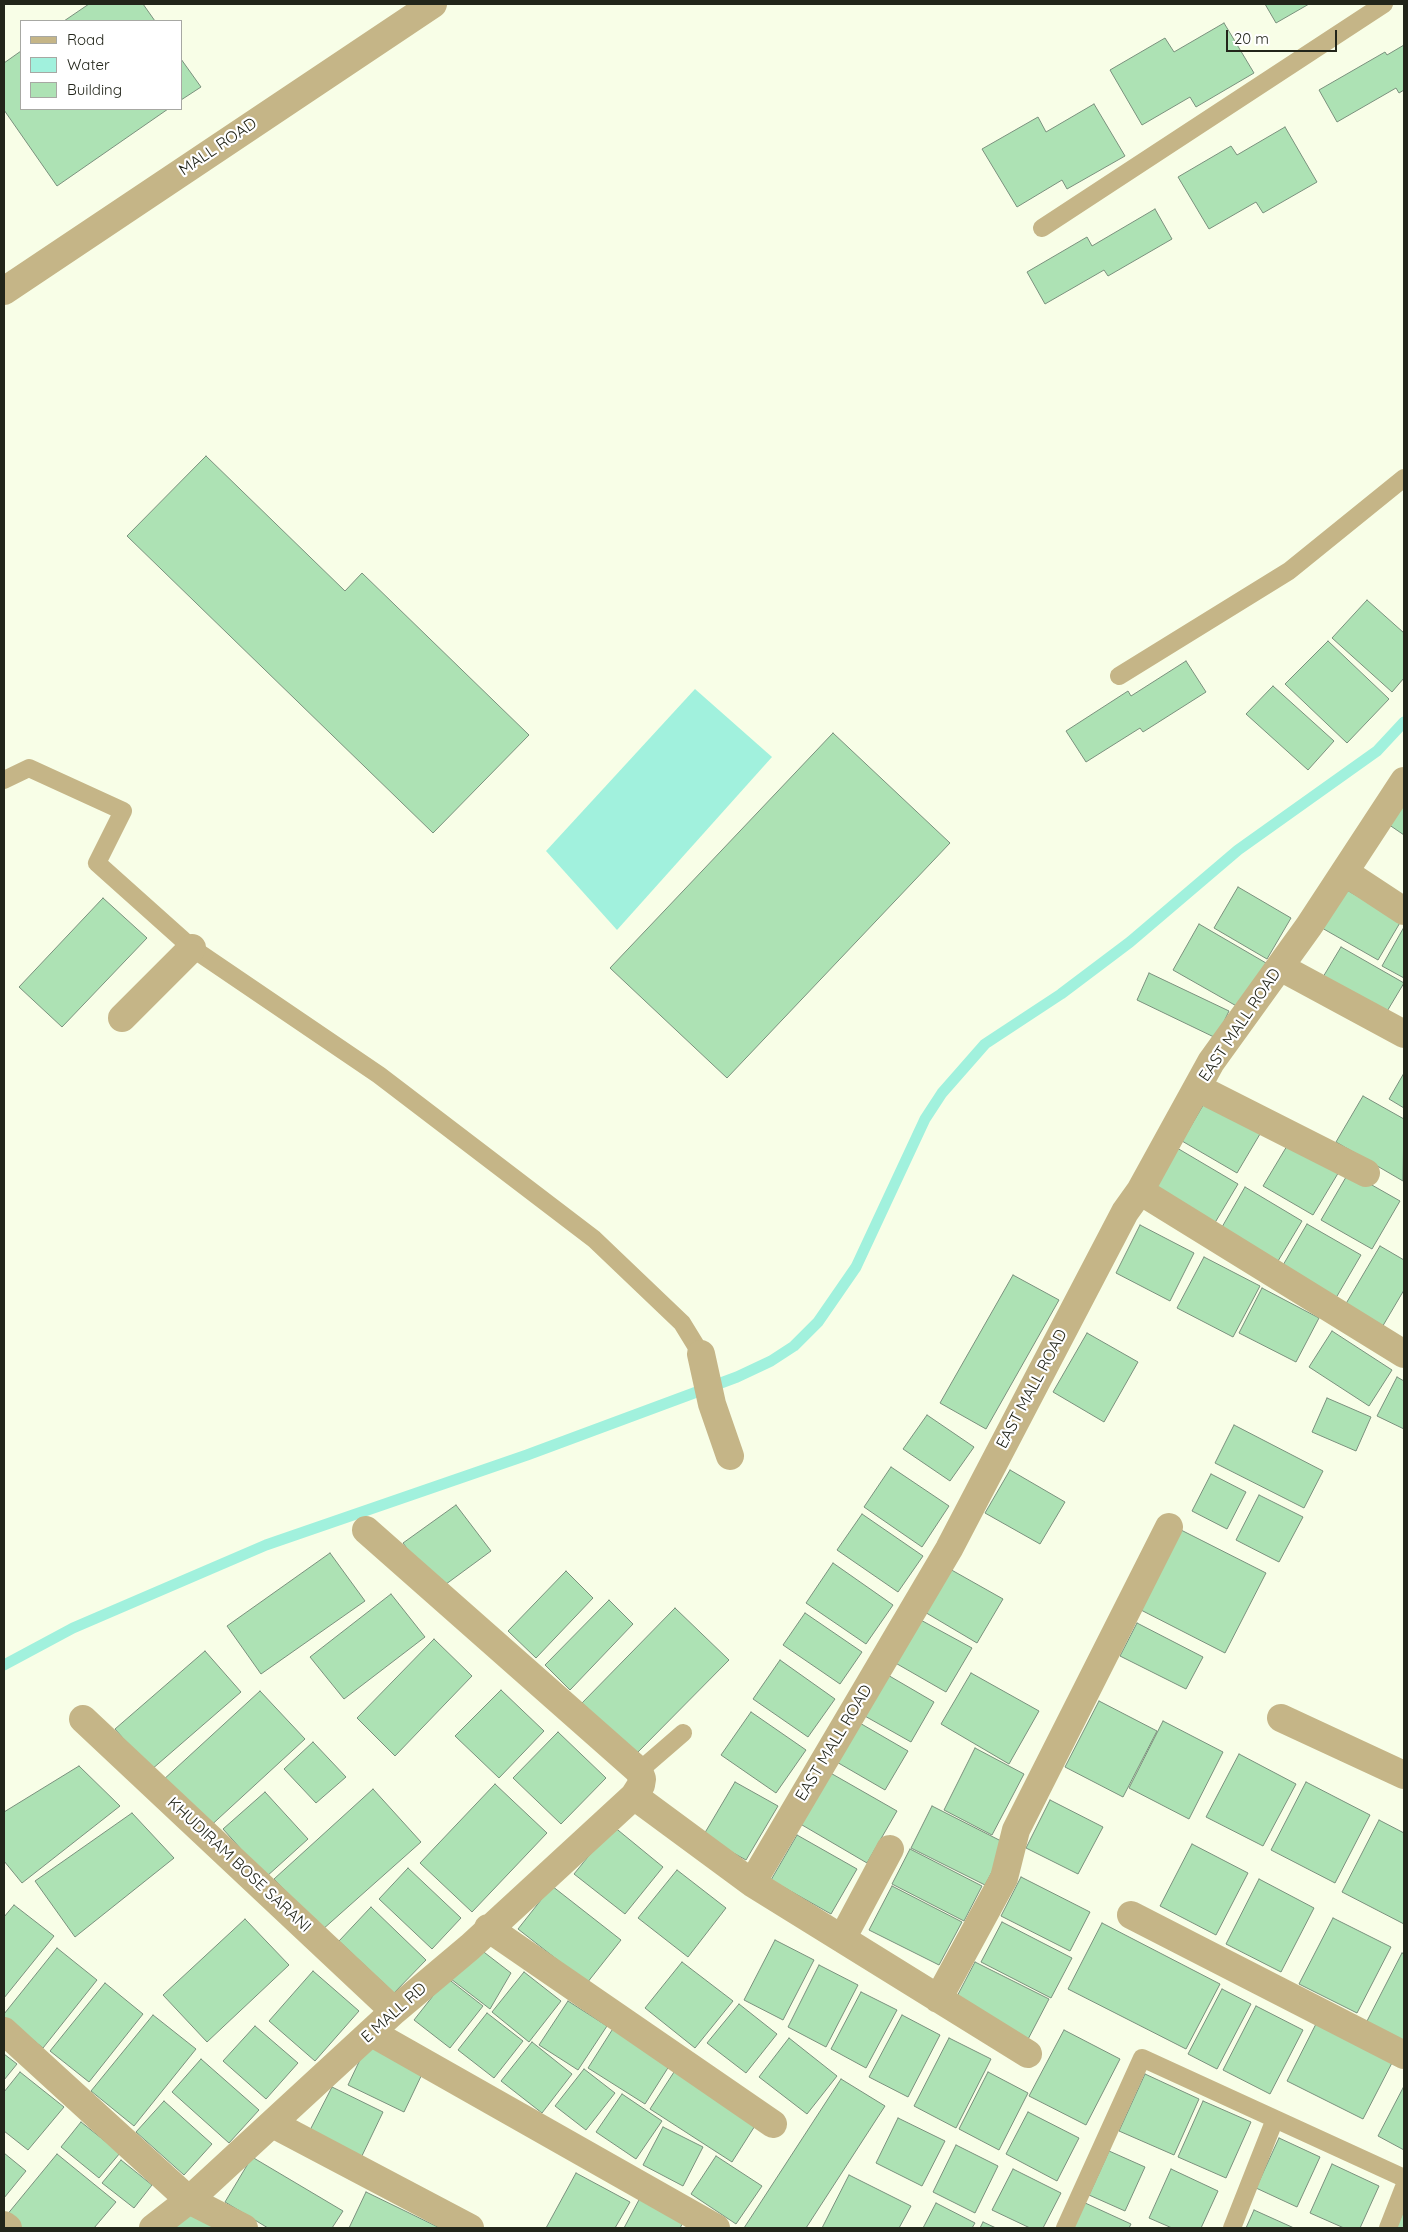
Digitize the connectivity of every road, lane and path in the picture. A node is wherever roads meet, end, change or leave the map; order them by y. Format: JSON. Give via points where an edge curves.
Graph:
{"nodes":[{"id":1,"x":433,"y":4,"type":"edge"},
{"id":2,"x":1384,"y":4,"type":"edge"},
{"id":3,"x":1042,"y":228,"type":"dead end"},
{"id":4,"x":4,"y":291,"type":"edge"},
{"id":5,"x":1404,"y":478,"type":"edge"},
{"id":6,"x":1119,"y":676,"type":"dead end"},
{"id":7,"x":4,"y":780,"type":"edge"},
{"id":8,"x":1404,"y":782,"type":"edge"},
{"id":9,"x":1346,"y":872,"type":"junction"},
{"id":10,"x":1404,"y":911,"type":"edge"},
{"id":11,"x":192,"y":948,"type":"junction"},
{"id":12,"x":1280,"y":967,"type":"junction"},
{"id":13,"x":122,"y":1018,"type":"dead end"},
{"id":14,"x":1404,"y":1034,"type":"edge"},
{"id":15,"x":1198,"y":1088,"type":"junction"},
{"id":16,"x":1366,"y":1173,"type":"dead end"},
{"id":17,"x":1140,"y":1191,"type":"junction"},
{"id":18,"x":701,"y":1354,"type":"joint"},
{"id":19,"x":1404,"y":1354,"type":"edge"},
{"id":20,"x":730,"y":1456,"type":"dead end"},
{"id":21,"x":1169,"y":1527,"type":"dead end"},
{"id":22,"x":366,"y":1530,"type":"dead end"},
{"id":23,"x":1281,"y":1718,"type":"dead end"},
{"id":24,"x":83,"y":1719,"type":"dead end"},
{"id":25,"x":683,"y":1733,"type":"dead end"},
{"id":26,"x":1404,"y":1776,"type":"edge"},
{"id":27,"x":636,"y":1784,"type":"junction"},
{"id":28,"x":890,"y":1849,"type":"dead end"},
{"id":29,"x":752,"y":1883,"type":"junction"},
{"id":30,"x":1131,"y":1915,"type":"dead end"},
{"id":31,"x":488,"y":1928,"type":"junction"},
{"id":32,"x":842,"y":1940,"type":"junction"},
{"id":33,"x":938,"y":1999,"type":"junction"},
{"id":34,"x":394,"y":2011,"type":"junction"},
{"id":35,"x":4,"y":2031,"type":"edge"},
{"id":36,"x":372,"y":2033,"type":"junction"},
{"id":37,"x":1028,"y":2054,"type":"dead end"},
{"id":38,"x":1404,"y":2055,"type":"edge"},
{"id":39,"x":1275,"y":2119,"type":"junction"},
{"id":40,"x":273,"y":2124,"type":"junction"},
{"id":41,"x":773,"y":2124,"type":"dead end"},
{"id":42,"x":1404,"y":2178,"type":"edge"},
{"id":43,"x":1404,"y":2187,"type":"edge"},
{"id":44,"x":189,"y":2200,"type":"junction"},
{"id":45,"x":4,"y":2225,"type":"edge"},
{"id":46,"x":8,"y":2228,"type":"edge"},
{"id":47,"x":153,"y":2228,"type":"edge"},
{"id":48,"x":244,"y":2228,"type":"edge"},
{"id":49,"x":470,"y":2228,"type":"edge"},
{"id":50,"x":716,"y":2228,"type":"edge"},
{"id":51,"x":1065,"y":2228,"type":"edge"},
{"id":52,"x":1232,"y":2228,"type":"edge"},
{"id":53,"x":1388,"y":2228,"type":"edge"}],
"edges":[{"from":1,"to":4,"type":"street","name":"MALL ROAD"},
{"from":2,"to":3,"type":"lane"},
{"from":5,"to":6,"type":"lane","via":[[1289,571]]},
{"from":7,"to":11,"type":"lane","via":[[29,768],[124,811],[97,863]]},
{"from":8,"to":9,"type":"street","name":"EAST MALL ROAD"},
{"from":9,"to":10,"type":"street"},
{"from":9,"to":12,"type":"street","name":"EAST MALL ROAD"},
{"from":11,"to":13,"type":"street"},
{"from":11,"to":18,"type":"lane","via":[[379,1075],[594,1239],[682,1323]]},
{"from":12,"to":14,"type":"street"},
{"from":12,"to":15,"type":"street","name":"EAST MALL ROAD","via":[[1211,1062]]},
{"from":15,"to":16,"type":"street"},
{"from":15,"to":17,"type":"street","name":"EAST MALL ROAD"},
{"from":17,"to":19,"type":"street"},
{"from":17,"to":29,"type":"street","name":"EAST MALL ROAD","via":[[1125,1212],[949,1549]]},
{"from":18,"to":20,"type":"street","via":[[712,1404]]},
{"from":21,"to":33,"type":"street","via":[[1016,1830],[1004,1878]]},
{"from":22,"to":27,"type":"street"},
{"from":23,"to":26,"type":"street"},
{"from":24,"to":34,"type":"street","name":"KHUDIRAM BOSE SARANI"},
{"from":25,"to":27,"type":"lane"},
{"from":27,"to":29,"type":"street"},
{"from":27,"to":31,"type":"street","name":"E MALL RD"},
{"from":28,"to":32,"type":"street"},
{"from":29,"to":32,"type":"street"},
{"from":30,"to":38,"type":"street"},
{"from":31,"to":34,"type":"street","name":"E MALL RD"},
{"from":31,"to":41,"type":"street"},
{"from":32,"to":33,"type":"street"},
{"from":33,"to":37,"type":"street"},
{"from":34,"to":36,"type":"street","name":"E MALL RD"},
{"from":35,"to":44,"type":"street"},
{"from":36,"to":40,"type":"street","name":"E MALL RD"},
{"from":36,"to":50,"type":"street"},
{"from":39,"to":42,"type":"lane"},
{"from":39,"to":51,"type":"lane","via":[[1142,2058]]},
{"from":39,"to":52,"type":"lane"},
{"from":40,"to":44,"type":"street","name":"E MALL RD"},
{"from":40,"to":49,"type":"street"},
{"from":43,"to":53,"type":"lane"},
{"from":44,"to":47,"type":"street","name":"E MALL RD"},
{"from":44,"to":48,"type":"street"},
{"from":45,"to":46,"type":"street"}]}
